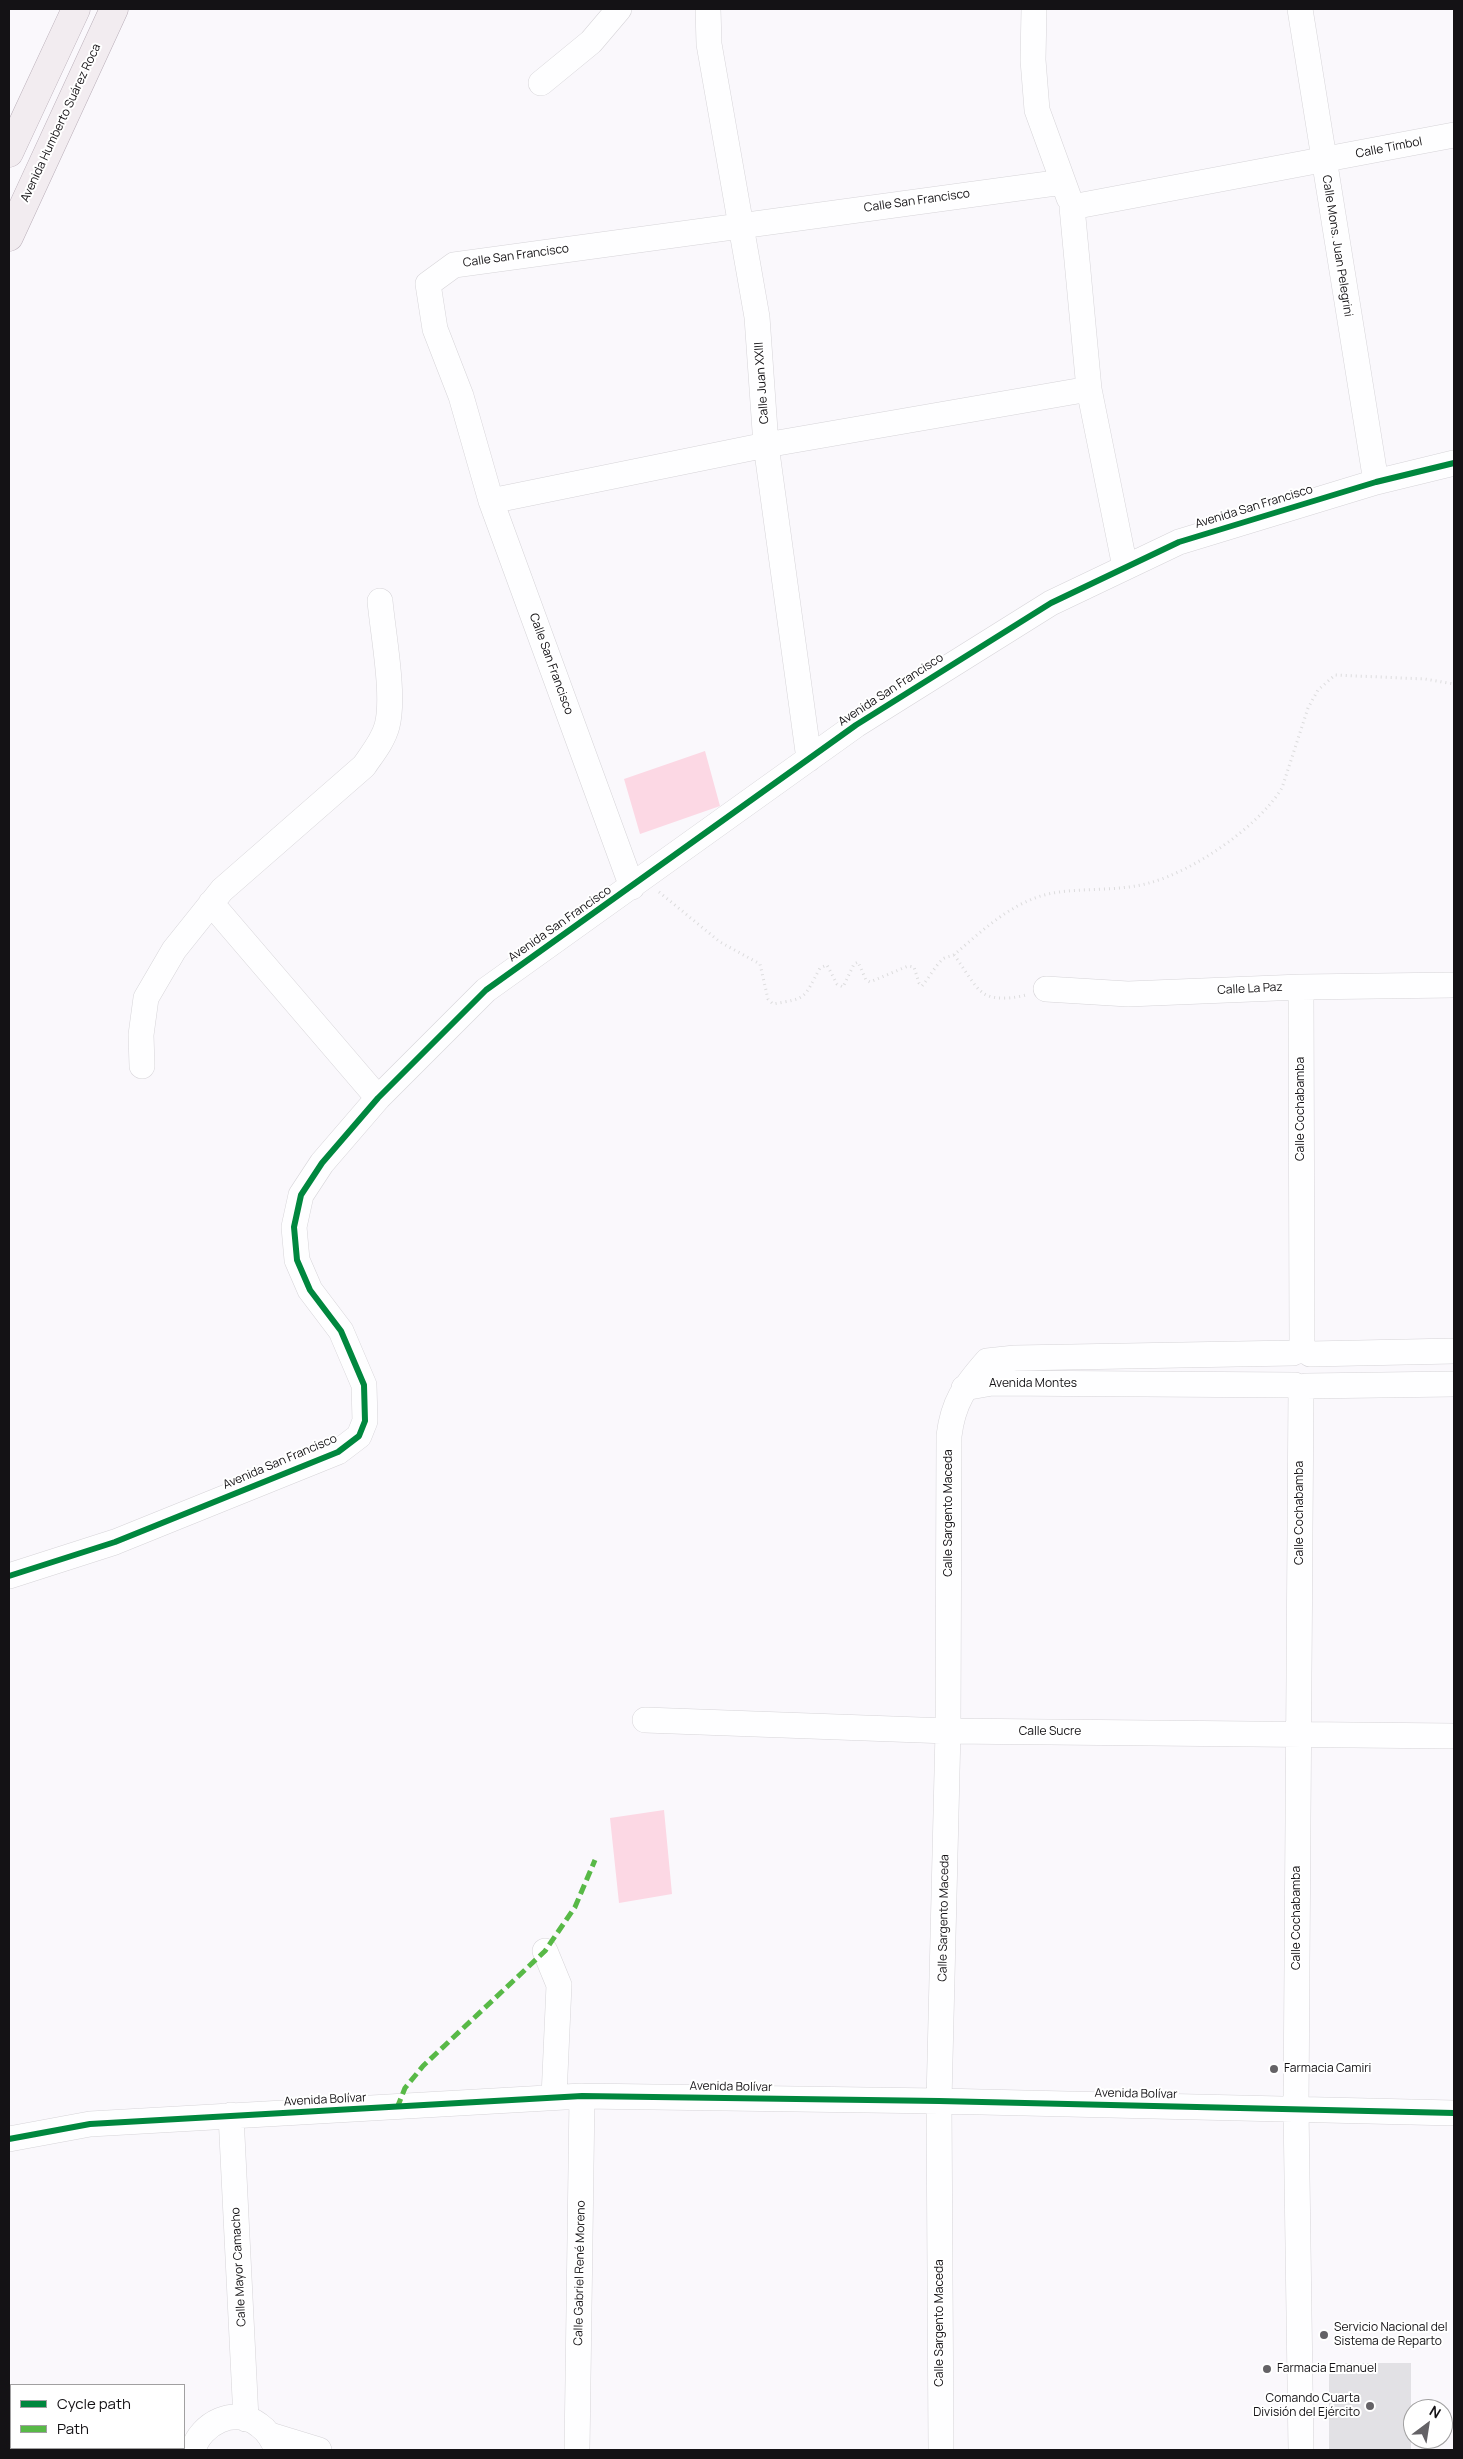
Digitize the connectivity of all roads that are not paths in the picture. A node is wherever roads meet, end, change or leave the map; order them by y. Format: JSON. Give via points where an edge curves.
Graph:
{"nodes":[{"id":1,"x":76,"y":9,"type":"edge"},
{"id":2,"x":114,"y":9,"type":"edge"},
{"id":3,"x":619,"y":9,"type":"edge"},
{"id":4,"x":708,"y":9,"type":"edge"},
{"id":5,"x":1034,"y":9,"type":"edge"},
{"id":6,"x":1300,"y":9,"type":"edge"},
{"id":7,"x":541,"y":83,"type":"dead end"},
{"id":8,"x":1454,"y":135,"type":"edge"},
{"id":9,"x":9,"y":153,"type":"edge"},
{"id":10,"x":1323,"y":161,"type":"junction"},
{"id":11,"x":1063,"y":182,"type":"junction"},
{"id":12,"x":1072,"y":207,"type":"junction"},
{"id":13,"x":741,"y":225,"type":"junction"},
{"id":14,"x":9,"y":237,"type":"edge"},
{"id":15,"x":1089,"y":389,"type":"junction"},
{"id":16,"x":766,"y":445,"type":"junction"},
{"id":17,"x":1454,"y":463,"type":"edge"},
{"id":18,"x":1376,"y":482,"type":"junction"},
{"id":19,"x":491,"y":501,"type":"junction"},
{"id":20,"x":1125,"y":567,"type":"junction"},
{"id":21,"x":380,"y":602,"type":"dead end"},
{"id":22,"x":809,"y":759,"type":"junction"},
{"id":23,"x":638,"y":883,"type":"junction"},
{"id":24,"x":211,"y":904,"type":"junction"},
{"id":25,"x":1454,"y":985,"type":"edge"},
{"id":26,"x":1301,"y":986,"type":"junction"},
{"id":27,"x":1046,"y":989,"type":"road end"},
{"id":28,"x":142,"y":1066,"type":"dead end"},
{"id":29,"x":378,"y":1098,"type":"junction"},
{"id":30,"x":1454,"y":1351,"type":"edge"},
{"id":31,"x":1302,"y":1353,"type":"junction"},
{"id":32,"x":1454,"y":1384,"type":"edge"},
{"id":33,"x":1301,"y":1386,"type":"junction"},
{"id":34,"x":964,"y":1388,"type":"junction"},
{"id":35,"x":9,"y":1576,"type":"edge"},
{"id":36,"x":645,"y":1720,"type":"dead end"},
{"id":37,"x":948,"y":1731,"type":"junction"},
{"id":38,"x":1298,"y":1734,"type":"junction"},
{"id":39,"x":1454,"y":1736,"type":"edge"},
{"id":40,"x":545,"y":1951,"type":"dead end"},
{"id":41,"x":582,"y":2096,"type":"junction"},
{"id":42,"x":554,"y":2097,"type":"junction"},
{"id":43,"x":939,"y":2101,"type":"junction"},
{"id":44,"x":1296,"y":2108,"type":"junction"},
{"id":45,"x":1454,"y":2113,"type":"edge"},
{"id":46,"x":232,"y":2116,"type":"junction"},
{"id":47,"x":9,"y":2139,"type":"edge"},
{"id":48,"x":246,"y":2418,"type":"junction"},
{"id":49,"x":218,"y":2420,"type":"junction"},
{"id":50,"x":185,"y":2430,"type":"edge"},
{"id":51,"x":274,"y":2443,"type":"edge"},
{"id":52,"x":193,"y":2450,"type":"edge"},
{"id":53,"x":319,"y":2450,"type":"edge"},
{"id":54,"x":577,"y":2450,"type":"edge"},
{"id":55,"x":941,"y":2450,"type":"edge"},
{"id":56,"x":1301,"y":2450,"type":"edge"}],
"edges":[{"from":1,"to":9,"type":"main road"},
{"from":2,"to":14,"type":"main road","name":"Avenida Humberto Suárez Roca"},
{"from":3,"to":7,"type":"street","via":[[591,42]]},
{"from":4,"to":13,"type":"street","name":"Calle Juan XXIII","via":[[709,44]]},
{"from":5,"to":11,"type":"street","via":[[1033,60],[1037,110]]},
{"from":6,"to":10,"type":"street","name":"Calle Mons. Juan Pelegrini"},
{"from":8,"to":10,"type":"street","name":"Calle Timbol"},
{"from":10,"to":12,"type":"street","name":"Calle Timbol"},
{"from":10,"to":18,"type":"street","name":"Calle Mons. Juan Pelegrini"},
{"from":11,"to":12,"type":"street"},
{"from":11,"to":13,"type":"street","name":"Calle San Francisco"},
{"from":12,"to":15,"type":"street"},
{"from":13,"to":16,"type":"street","name":"Calle Juan XXIII","via":[[757,317]]},
{"from":13,"to":19,"type":"street","name":"Calle San Francisco","via":[[454,265],[428,284],[434,329],[461,396]]},
{"from":15,"to":16,"type":"street"},
{"from":15,"to":20,"type":"street"},
{"from":16,"to":19,"type":"street"},
{"from":16,"to":22,"type":"street","name":"Calle Juan XXIII"},
{"from":17,"to":18,"type":"street","name":"Avenida San Francisco"},
{"from":18,"to":20,"type":"street","name":"Avenida San Francisco","via":[[1179,542]]},
{"from":19,"to":23,"type":"street","name":"Calle San Francisco"},
{"from":20,"to":22,"type":"street","name":"Avenida San Francisco","via":[[1050,603],[856,724]]},
{"from":21,"to":24,"type":"street","via":[[390,706],[387,727],[380,742],[364,766],[236,877]]},
{"from":22,"to":23,"type":"street","name":"Avenida San Francisco"},
{"from":23,"to":29,"type":"street","name":"Avenida San Francisco","via":[[486,990]]},
{"from":24,"to":28,"type":"street","via":[[174,950],[146,998],[141,1035]]},
{"from":24,"to":29,"type":"street"},
{"from":25,"to":26,"type":"street","name":"Calle La Paz"},
{"from":26,"to":27,"type":"street","name":"Calle La Paz","via":[[1128,994]]},
{"from":26,"to":31,"type":"street","name":"Calle Cochabamba"},
{"from":29,"to":35,"type":"street","name":"Avenida San Francisco","via":[[322,1163],[301,1194],[294,1227],[297,1260],[310,1290],[341,1331],[364,1385],[365,1421],[359,1436],[338,1452],[124,1538]]},
{"from":30,"to":31,"type":"street","name":"Avenida Montes"},
{"from":31,"to":33,"type":"street","name":"Calle Cochabamba","via":[[1318,1363],[1319,1368],[1316,1379]]},
{"from":31,"to":34,"type":"street","name":"Avenida Montes","via":[[1015,1358],[987,1361]]},
{"from":32,"to":33,"type":"street","name":"Avenida Montes"},
{"from":33,"to":34,"type":"street","name":"Avenida Montes","via":[[992,1383]]},
{"from":33,"to":38,"type":"street","name":"Calle Cochabamba"},
{"from":34,"to":37,"type":"street","name":"Calle Sargento Maceda","via":[[952,1417],[949,1436]]},
{"from":36,"to":37,"type":"street","name":"Calle Sucre"},
{"from":37,"to":38,"type":"street","name":"Calle Sucre"},
{"from":37,"to":43,"type":"street","name":"Calle Sargento Maceda"},
{"from":38,"to":39,"type":"street","name":"Calle Sucre"},
{"from":38,"to":44,"type":"street","name":"Calle Cochabamba"},
{"from":40,"to":42,"type":"street","via":[[559,1985]]},
{"from":41,"to":42,"type":"street","name":"Avenida Bolívar"},
{"from":41,"to":43,"type":"street","name":"Avenida Bolívar"},
{"from":41,"to":54,"type":"street","name":"Calle Gabriel René Moreno"},
{"from":42,"to":46,"type":"street","name":"Avenida Bolívar"},
{"from":43,"to":44,"type":"street","name":"Avenida Bolívar"},
{"from":43,"to":55,"type":"street","name":"Calle Sargento Maceda"},
{"from":44,"to":45,"type":"street","name":"Avenida Bolívar"},
{"from":44,"to":56,"type":"street","name":"Calle Cochabamba"},
{"from":46,"to":47,"type":"street","name":"Avenida Bolívar","via":[[90,2124]]},
{"from":46,"to":48,"type":"street","name":"Calle Mayor Camacho"},
{"from":48,"to":49,"type":"street"},
{"from":48,"to":51,"type":"street","via":[[258,2424]]},
{"from":49,"to":50,"type":"street"},
{"from":49,"to":52,"type":"street","via":[[206,2428]]},
{"from":51,"to":53,"type":"street"}]}
